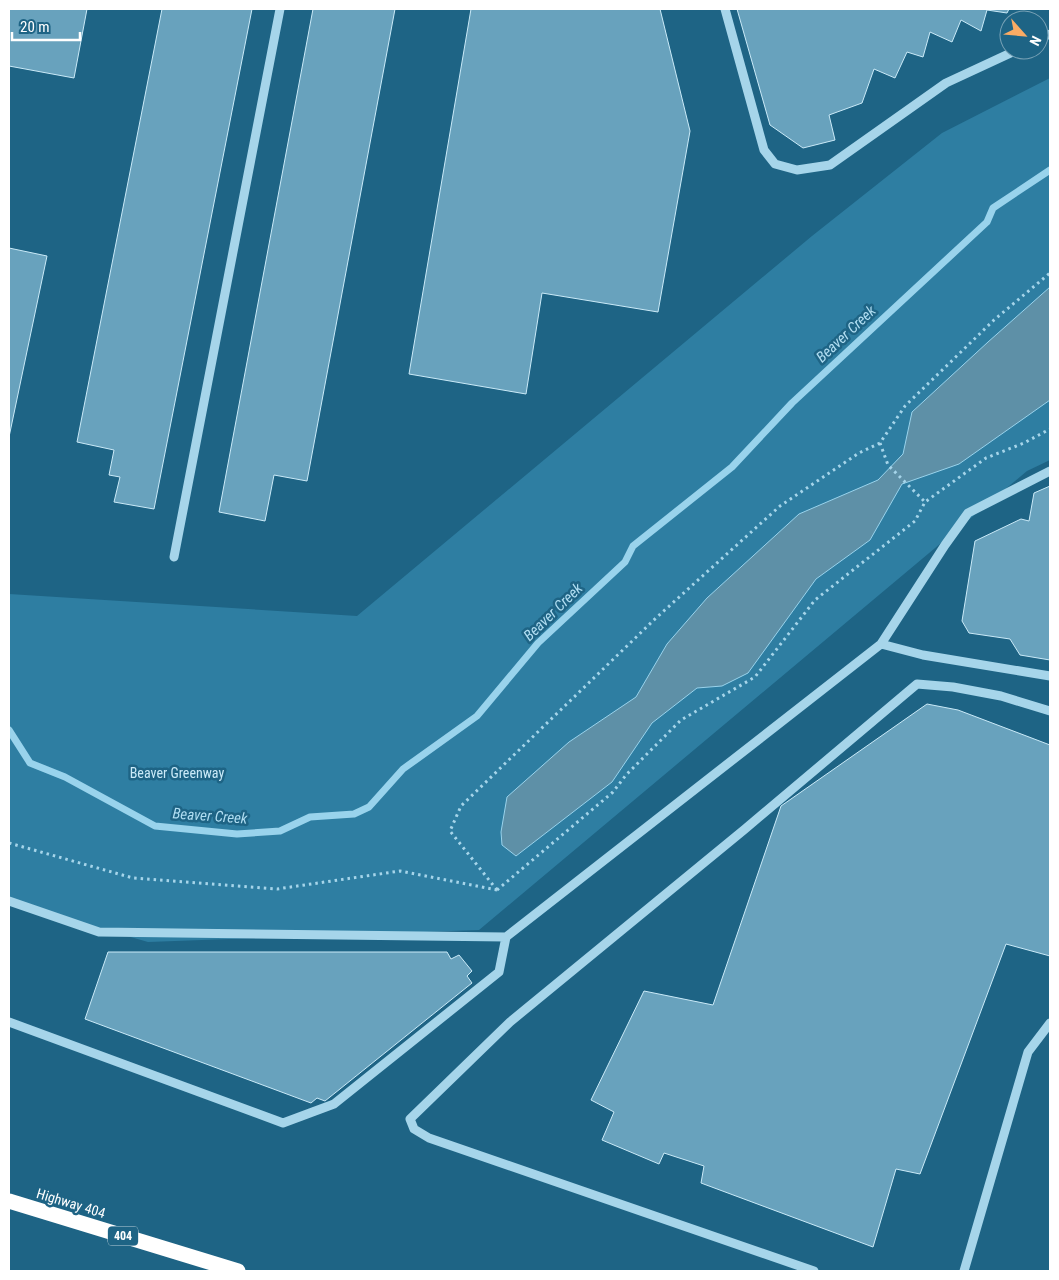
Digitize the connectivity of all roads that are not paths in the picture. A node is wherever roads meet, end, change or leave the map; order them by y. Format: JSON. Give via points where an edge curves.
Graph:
{"nodes":[{"id":1,"x":280,"y":9,"type":"edge"},
{"id":2,"x":726,"y":9,"type":"edge"},
{"id":3,"x":999,"y":58,"type":"edge"},
{"id":4,"x":1050,"y":471,"type":"edge"},
{"id":5,"x":174,"y":558,"type":"dead end"},
{"id":6,"x":881,"y":644,"type":"junction"},
{"id":7,"x":1050,"y":676,"type":"edge"},
{"id":8,"x":1050,"y":711,"type":"edge"},
{"id":9,"x":9,"y":901,"type":"edge"},
{"id":10,"x":506,"y":937,"type":"junction"},
{"id":11,"x":9,"y":1022,"type":"edge"},
{"id":12,"x":1050,"y":1023,"type":"edge"},
{"id":13,"x":9,"y":1201,"type":"edge"},
{"id":14,"x":238,"y":1271,"type":"edge"},
{"id":15,"x":814,"y":1271,"type":"edge"},
{"id":16,"x":964,"y":1271,"type":"edge"}],
"edges":[{"from":1,"to":5,"type":"lane"},
{"from":2,"to":3,"type":"lane","via":[[764,150],[775,164],[796,170],[830,164],[946,83]]},
{"from":4,"to":6,"type":"lane","via":[[968,513]]},
{"from":6,"to":7,"type":"lane","via":[[923,655]]},
{"from":6,"to":10,"type":"lane"},
{"from":8,"to":15,"type":"lane","via":[[1001,696],[917,684],[510,1022],[410,1119],[414,1129],[429,1138]]},
{"from":9,"to":10,"type":"lane","via":[[99,932]]},
{"from":10,"to":11,"type":"lane","via":[[499,972],[334,1104],[284,1123]]},
{"from":12,"to":16,"type":"lane","via":[[1028,1052]]},
{"from":13,"to":14,"type":"highway","name":"Highway 404","number":"404"}]}
